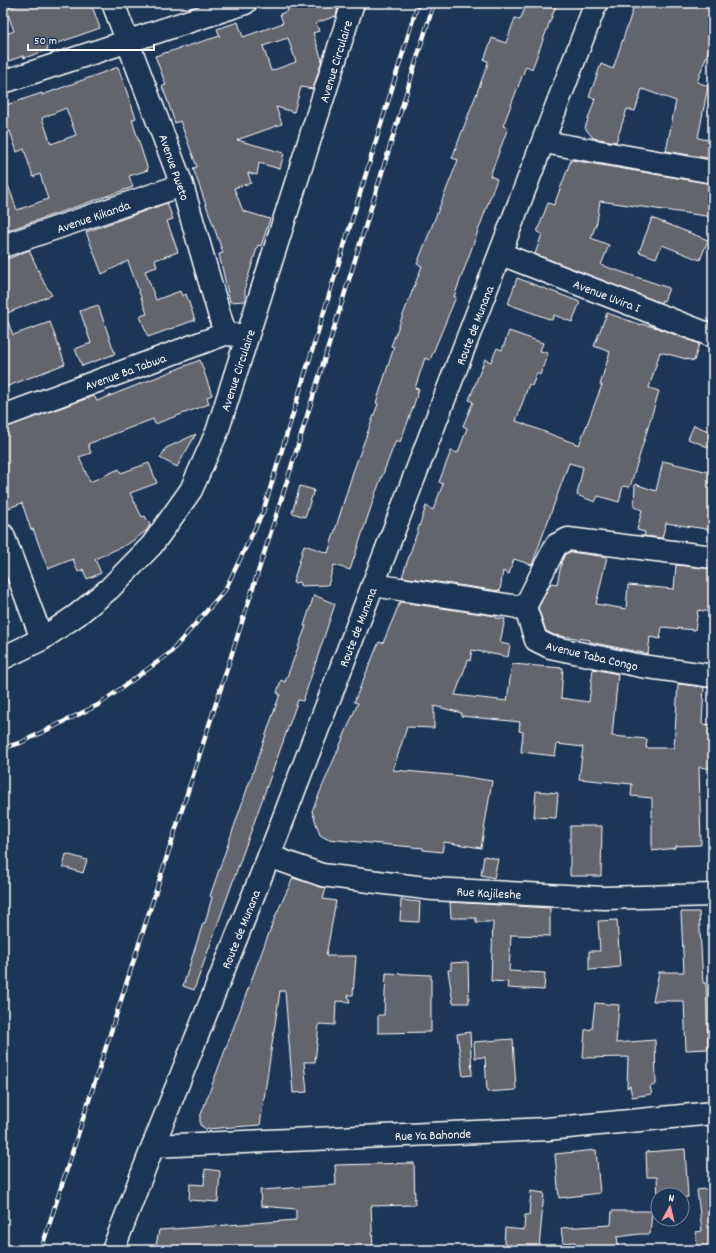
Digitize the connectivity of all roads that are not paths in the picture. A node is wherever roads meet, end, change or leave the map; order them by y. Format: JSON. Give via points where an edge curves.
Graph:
{"nodes":[{"id":1,"x":113,"y":3,"type":"edge"},
{"id":2,"x":245,"y":3,"type":"edge"},
{"id":3,"x":353,"y":3,"type":"edge"},
{"id":4,"x":596,"y":3,"type":"edge"},
{"id":5,"x":128,"y":41,"type":"junction"},
{"id":6,"x":3,"y":82,"type":"edge"},
{"id":7,"x":544,"y":142,"type":"junction"},
{"id":8,"x":713,"y":172,"type":"edge"},
{"id":9,"x":182,"y":185,"type":"junction"},
{"id":10,"x":3,"y":246,"type":"edge"},
{"id":11,"x":501,"y":254,"type":"junction"},
{"id":12,"x":225,"y":334,"type":"junction"},
{"id":13,"x":248,"y":335,"type":"junction"},
{"id":14,"x":713,"y":336,"type":"edge"},
{"id":15,"x":3,"y":416,"type":"edge"},
{"id":16,"x":3,"y":535,"type":"edge"},
{"id":17,"x":713,"y":557,"type":"edge"},
{"id":18,"x":373,"y":585,"type":"junction"},
{"id":19,"x":524,"y":609,"type":"junction"},
{"id":20,"x":42,"y":639,"type":"junction"},
{"id":21,"x":3,"y":658,"type":"edge"},
{"id":22,"x":713,"y":676,"type":"edge"},
{"id":23,"x":269,"y":856,"type":"junction"},
{"id":24,"x":713,"y":895,"type":"edge"},
{"id":25,"x":713,"y":1113,"type":"edge"},
{"id":26,"x":153,"y":1146,"type":"junction"},
{"id":27,"x":113,"y":1250,"type":"edge"}],
"edges":[{"from":1,"to":5,"type":"street","name":"Avenue Pweto"},
{"from":2,"to":5,"type":"street"},
{"from":3,"to":13,"type":"street","name":"Avenue Circulaire"},
{"from":4,"to":7,"type":"street","name":"Route de Munana"},
{"from":5,"to":6,"type":"street"},
{"from":5,"to":9,"type":"street","name":"Avenue Pweto"},
{"from":7,"to":8,"type":"street"},
{"from":7,"to":11,"type":"street","name":"Route de Munana"},
{"from":9,"to":10,"type":"street","name":"Avenue Kikanda"},
{"from":9,"to":12,"type":"street","name":"Avenue Pweto"},
{"from":11,"to":14,"type":"street","name":"Avenue Uvira I"},
{"from":11,"to":18,"type":"street","name":"Route de Munana"},
{"from":12,"to":13,"type":"street","name":"Avenue Ba Tabwa"},
{"from":12,"to":15,"type":"street","name":"Avenue Ba Tabwa"},
{"from":13,"to":20,"type":"street","name":"Avenue Circulaire","via":[[217,432],[191,490],[152,545],[109,589]]},
{"from":16,"to":20,"type":"street"},
{"from":17,"to":19,"type":"street","via":[[563,540],[556,545]]},
{"from":18,"to":19,"type":"street","via":[[512,605]]},
{"from":18,"to":23,"type":"street","name":"Route de Munana"},
{"from":19,"to":22,"type":"street","name":"Avenue Taba Congo","via":[[536,640],[550,647],[641,666]]},
{"from":20,"to":21,"type":"street","name":"Avenue Circulaire"},
{"from":23,"to":24,"type":"street","name":"Rue Kajileshe","via":[[322,875],[433,889],[604,898]]},
{"from":23,"to":26,"type":"street","name":"Route de Munana"},
{"from":25,"to":26,"type":"street","name":"Rue Ya Bahonde","via":[[547,1129]]},
{"from":26,"to":27,"type":"street","name":"Route de Munana"}]}
